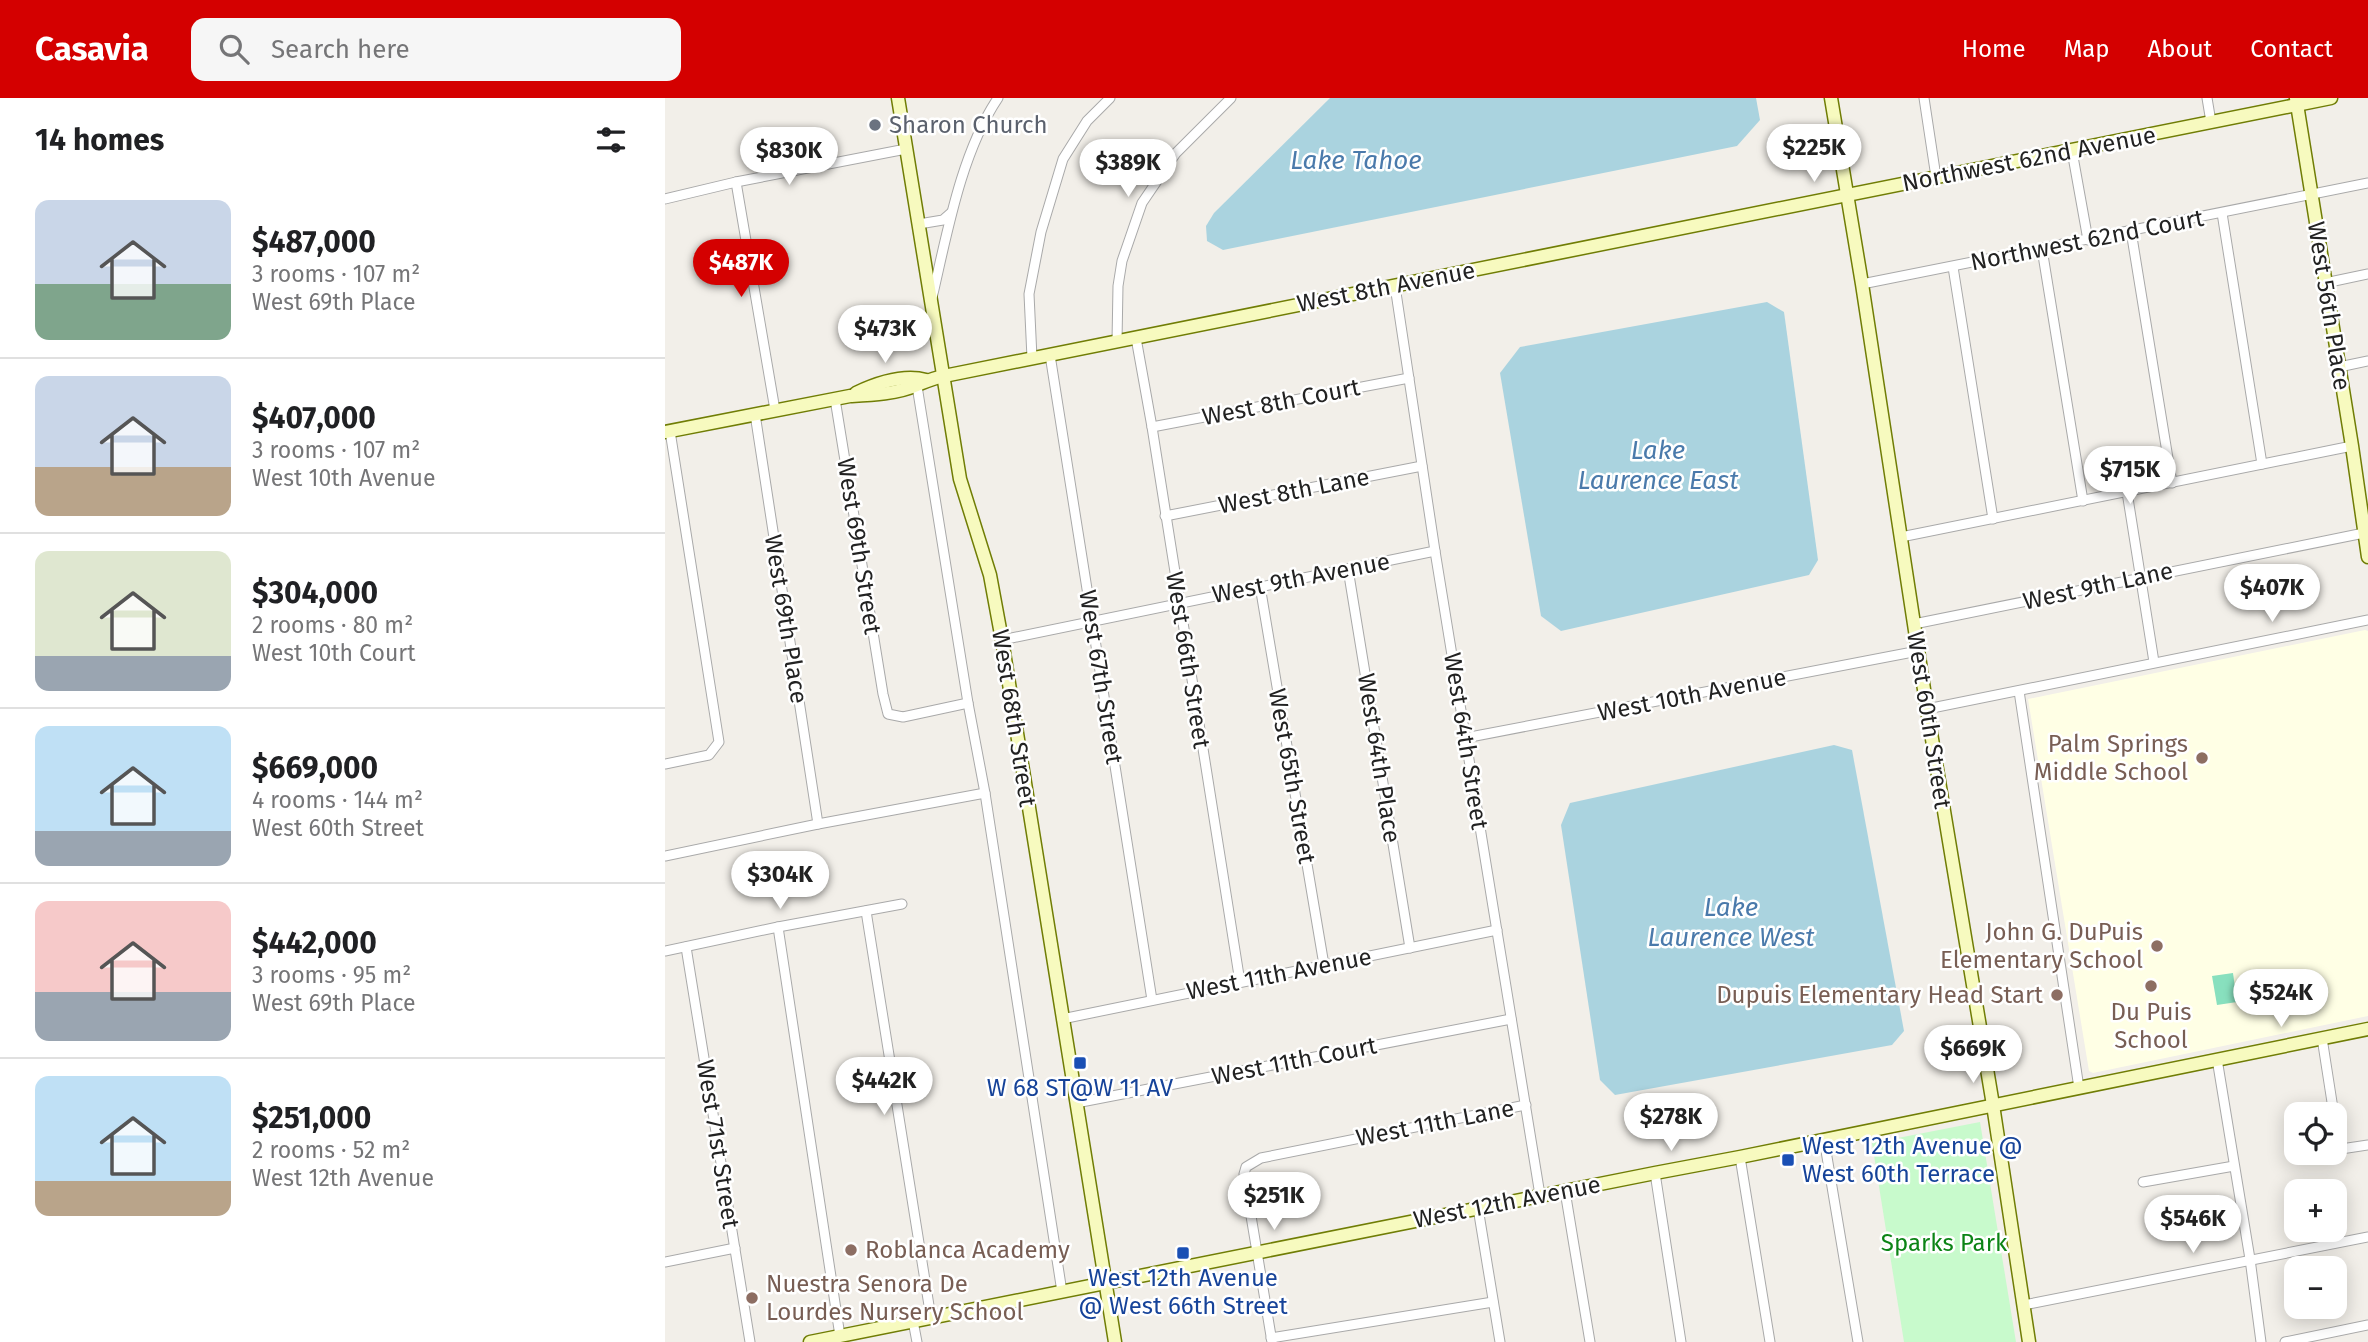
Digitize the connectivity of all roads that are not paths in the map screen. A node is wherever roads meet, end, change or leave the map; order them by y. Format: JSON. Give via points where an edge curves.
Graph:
{"nodes":[{"id":1,"x":898,"y":98,"type":"edge"},
{"id":2,"x":998,"y":98,"type":"edge"},
{"id":3,"x":1111,"y":98,"type":"edge"},
{"id":4,"x":1231,"y":98,"type":"edge"},
{"id":5,"x":1831,"y":98,"type":"edge"},
{"id":6,"x":1924,"y":98,"type":"edge"},
{"id":7,"x":2207,"y":98,"type":"edge"},
{"id":8,"x":2331,"y":98,"type":"edge"},
{"id":9,"x":2296,"y":102,"type":"edge"},
{"id":10,"x":2211,"y":122,"type":"junction"},
{"id":11,"x":907,"y":149,"type":"junction"},
{"id":12,"x":2072,"y":151,"type":"junction"},
{"id":13,"x":1936,"y":177,"type":"junction"},
{"id":14,"x":736,"y":182,"type":"junction"},
{"id":15,"x":2368,"y":183,"type":"edge"},
{"id":16,"x":1847,"y":195,"type":"junction"},
{"id":17,"x":2311,"y":195,"type":"junction"},
{"id":18,"x":665,"y":199,"type":"edge"},
{"id":19,"x":951,"y":213,"type":"junction"},
{"id":20,"x":2222,"y":213,"type":"junction"},
{"id":21,"x":919,"y":224,"type":"junction"},
{"id":22,"x":2131,"y":231,"type":"junction"},
{"id":23,"x":2088,"y":240,"type":"junction"},
{"id":24,"x":2042,"y":249,"type":"junction"},
{"id":25,"x":1953,"y":267,"type":"junction"},
{"id":26,"x":2368,"y":274,"type":"edge"},
{"id":27,"x":2325,"y":283,"type":"junction"},
{"id":28,"x":1862,"y":284,"type":"junction"},
{"id":29,"x":1395,"y":286,"type":"junction"},
{"id":30,"x":932,"y":301,"type":"junction"},
{"id":31,"x":1136,"y":338,"type":"junction"},
{"id":32,"x":1117,"y":341,"type":"junction"},
{"id":33,"x":1050,"y":355,"type":"junction"},
{"id":34,"x":1032,"y":358,"type":"junction"},
{"id":35,"x":2368,"y":361,"type":"edge"},
{"id":36,"x":2339,"y":368,"type":"junction"},
{"id":37,"x":944,"y":376,"type":"junction"},
{"id":38,"x":1409,"y":378,"type":"junction"},
{"id":39,"x":921,"y":383,"type":"junction"},
{"id":40,"x":835,"y":399,"type":"junction"},
{"id":41,"x":775,"y":410,"type":"junction"},
{"id":42,"x":755,"y":414,"type":"junction"},
{"id":43,"x":1152,"y":427,"type":"junction"},
{"id":44,"x":667,"y":432,"type":"edge"},
{"id":45,"x":2353,"y":446,"type":"junction"},
{"id":46,"x":2262,"y":464,"type":"junction"},
{"id":47,"x":1422,"y":466,"type":"junction"},
{"id":48,"x":2172,"y":483,"type":"junction"},
{"id":49,"x":2127,"y":492,"type":"junction"},
{"id":50,"x":2083,"y":501,"type":"junction"},
{"id":51,"x":1165,"y":516,"type":"junction"},
{"id":52,"x":1993,"y":519,"type":"junction"},
{"id":53,"x":2364,"y":533,"type":"junction"},
{"id":54,"x":1901,"y":537,"type":"junction"},
{"id":55,"x":1435,"y":551,"type":"junction"},
{"id":56,"x":2368,"y":556,"type":"edge"},
{"id":57,"x":1348,"y":569,"type":"junction"},
{"id":58,"x":2141,"y":577,"type":"junction"},
{"id":59,"x":1260,"y":586,"type":"junction"},
{"id":60,"x":1179,"y":602,"type":"junction"},
{"id":61,"x":2368,"y":620,"type":"edge"},
{"id":62,"x":1093,"y":622,"type":"junction"},
{"id":63,"x":1914,"y":624,"type":"junction"},
{"id":64,"x":1002,"y":640,"type":"junction"},
{"id":65,"x":1918,"y":650,"type":"junction"},
{"id":66,"x":2154,"y":662,"type":"junction"},
{"id":67,"x":2019,"y":691,"type":"junction"},
{"id":68,"x":968,"y":704,"type":"junction"},
{"id":69,"x":1927,"y":709,"type":"junction"},
{"id":70,"x":1465,"y":738,"type":"junction"},
{"id":71,"x":665,"y":764,"type":"edge"},
{"id":72,"x":985,"y":793,"type":"junction"},
{"id":73,"x":818,"y":824,"type":"junction"},
{"id":74,"x":665,"y":856,"type":"edge"},
{"id":75,"x":902,"y":904,"type":"dead end"},
{"id":76,"x":866,"y":911,"type":"junction"},
{"id":77,"x":778,"y":927,"type":"junction"},
{"id":78,"x":1497,"y":930,"type":"junction"},
{"id":79,"x":686,"y":947,"type":"junction"},
{"id":80,"x":1411,"y":948,"type":"junction"},
{"id":81,"x":665,"y":951,"type":"edge"},
{"id":82,"x":1324,"y":965,"type":"junction"},
{"id":83,"x":1240,"y":982,"type":"junction"},
{"id":84,"x":1152,"y":1000,"type":"junction"},
{"id":85,"x":1062,"y":1019,"type":"junction"},
{"id":86,"x":1511,"y":1019,"type":"junction"},
{"id":87,"x":2368,"y":1029,"type":"edge"},
{"id":88,"x":2322,"y":1038,"type":"junction"},
{"id":89,"x":2217,"y":1059,"type":"junction"},
{"id":90,"x":2079,"y":1088,"type":"junction"},
{"id":91,"x":2332,"y":1102,"type":"edge"},
{"id":92,"x":1076,"y":1103,"type":"junction"},
{"id":93,"x":1525,"y":1105,"type":"junction"},
{"id":94,"x":1993,"y":1105,"type":"junction"},
{"id":95,"x":1824,"y":1139,"type":"junction"},
{"id":96,"x":2368,"y":1144,"type":"edge"},
{"id":97,"x":2347,"y":1148,"type":"edge"},
{"id":98,"x":1740,"y":1157,"type":"junction"},
{"id":99,"x":2234,"y":1166,"type":"junction"},
{"id":100,"x":1655,"y":1172,"type":"junction"},
{"id":101,"x":2143,"y":1182,"type":"dead end"},
{"id":102,"x":1565,"y":1191,"type":"junction"},
{"id":103,"x":1540,"y":1195,"type":"junction"},
{"id":104,"x":1478,"y":1208,"type":"junction"},
{"id":105,"x":2368,"y":1237,"type":"edge"},
{"id":106,"x":735,"y":1248,"type":"junction"},
{"id":107,"x":1257,"y":1253,"type":"junction"},
{"id":108,"x":2250,"y":1259,"type":"junction"},
{"id":109,"x":665,"y":1262,"type":"edge"},
{"id":110,"x":1105,"y":1283,"type":"junction"},
{"id":111,"x":1062,"y":1292,"type":"junction"},
{"id":112,"x":1493,"y":1302,"type":"junction"},
{"id":113,"x":2024,"y":1305,"type":"junction"},
{"id":114,"x":931,"y":1318,"type":"junction"},
{"id":115,"x":913,"y":1321,"type":"junction"},
{"id":116,"x":2368,"y":1325,"type":"edge"},
{"id":117,"x":840,"y":1336,"type":"junction"},
{"id":118,"x":1272,"y":1340,"type":"edge"},
{"id":119,"x":750,"y":1342,"type":"edge"},
{"id":120,"x":810,"y":1342,"type":"edge"},
{"id":121,"x":917,"y":1342,"type":"edge"},
{"id":122,"x":1115,"y":1342,"type":"edge"},
{"id":123,"x":1500,"y":1342,"type":"edge"},
{"id":124,"x":1590,"y":1342,"type":"edge"},
{"id":125,"x":1681,"y":1342,"type":"edge"},
{"id":126,"x":1770,"y":1342,"type":"edge"},
{"id":127,"x":1858,"y":1342,"type":"edge"},
{"id":128,"x":2029,"y":1342,"type":"edge"},
{"id":129,"x":2262,"y":1342,"type":"edge"},
{"id":130,"x":2285,"y":1342,"type":"edge"}],
"edges":[{"from":1,"to":11,"type":"street","name":"West 68th Street"},
{"from":2,"to":19,"type":"street","via":[[963,173]]},
{"from":3,"to":34,"type":"street","via":[[1087,121],[1063,159],[1052,195],[1029,293]]},
{"from":4,"to":32,"type":"street","via":[[1175,153],[1142,203],[1122,261]]},
{"from":5,"to":16,"type":"street","name":"West 60th Street"},
{"from":6,"to":13,"type":"street"},
{"from":7,"to":10,"type":"street"},
{"from":8,"to":9,"type":"street"},
{"from":9,"to":10,"type":"street"},
{"from":9,"to":17,"type":"street","name":"West 56th Place"},
{"from":10,"to":12,"type":"street","name":"Northwest 62nd Avenue"},
{"from":11,"to":14,"type":"street"},
{"from":11,"to":21,"type":"street","name":"West 68th Street"},
{"from":12,"to":13,"type":"street","name":"Northwest 62nd Avenue"},
{"from":12,"to":23,"type":"street"},
{"from":13,"to":16,"type":"street","name":"Northwest 62nd Avenue"},
{"from":14,"to":18,"type":"street"},
{"from":14,"to":41,"type":"street"},
{"from":15,"to":17,"type":"street"},
{"from":16,"to":28,"type":"street","name":"West 60th Street"},
{"from":16,"to":29,"type":"street","name":"West 8th Avenue"},
{"from":17,"to":20,"type":"street","name":"Northwest 62nd Court"},
{"from":17,"to":27,"type":"street","name":"West 56th Place"},
{"from":19,"to":21,"type":"street","via":[[943,220]]},
{"from":19,"to":30,"type":"street"},
{"from":20,"to":22,"type":"street","name":"Northwest 62nd Court"},
{"from":20,"to":46,"type":"street"},
{"from":21,"to":30,"type":"street","name":"West 68th Street"},
{"from":22,"to":23,"type":"street","name":"Northwest 62nd Court"},
{"from":22,"to":48,"type":"street"},
{"from":23,"to":24,"type":"street","name":"Northwest 62nd Court"},
{"from":24,"to":25,"type":"street","name":"Northwest 62nd Court"},
{"from":24,"to":50,"type":"street"},
{"from":25,"to":28,"type":"street","name":"Northwest 62nd Court"},
{"from":25,"to":52,"type":"street"},
{"from":26,"to":27,"type":"street"},
{"from":27,"to":36,"type":"street","name":"West 56th Place"},
{"from":28,"to":54,"type":"street","name":"West 60th Street"},
{"from":29,"to":31,"type":"street","name":"West 8th Avenue"},
{"from":29,"to":38,"type":"street","name":"West 64th Street"},
{"from":30,"to":37,"type":"street","name":"West 68th Street"},
{"from":31,"to":32,"type":"street","name":"West 8th Avenue"},
{"from":31,"to":43,"type":"street","name":"West 66th Street"},
{"from":32,"to":33,"type":"street","name":"West 8th Avenue"},
{"from":33,"to":34,"type":"street","name":"West 8th Avenue"},
{"from":33,"to":62,"type":"street","name":"West 67th Street"},
{"from":34,"to":37,"type":"street","name":"West 8th Avenue"},
{"from":35,"to":36,"type":"street"},
{"from":36,"to":45,"type":"street","name":"West 56th Place"},
{"from":37,"to":39,"type":"street","name":"West 8th Avenue"},
{"from":37,"to":64,"type":"street","name":"West 68th Street","via":[[960,479],[990,575]]},
{"from":38,"to":43,"type":"street","name":"West 8th Court"},
{"from":38,"to":47,"type":"street","name":"West 64th Street"},
{"from":39,"to":40,"type":"street","name":"West 8th Avenue","via":[[914,377],[875,384]]},
{"from":39,"to":68,"type":"street","name":"West 68th Street"},
{"from":40,"to":41,"type":"street","name":"West 8th Avenue"},
{"from":40,"to":68,"type":"street","name":"West 69th Street","via":[[888,714],[903,717]]},
{"from":41,"to":42,"type":"street","name":"West 8th Avenue"},
{"from":42,"to":44,"type":"street","name":"West 8th Avenue"},
{"from":42,"to":73,"type":"street","name":"West 69th Place"},
{"from":43,"to":51,"type":"street","name":"West 66th Street"},
{"from":44,"to":71,"type":"street","via":[[719,741],[709,755]]},
{"from":45,"to":46,"type":"street"},
{"from":45,"to":53,"type":"street","name":"West 56th Place"},
{"from":46,"to":48,"type":"street"},
{"from":47,"to":51,"type":"street","name":"West 8th Lane"},
{"from":47,"to":55,"type":"street","name":"West 64th Street"},
{"from":48,"to":49,"type":"street"},
{"from":49,"to":50,"type":"street"},
{"from":49,"to":58,"type":"street"},
{"from":50,"to":52,"type":"street"},
{"from":51,"to":60,"type":"street","name":"West 66th Street"},
{"from":52,"to":54,"type":"street"},
{"from":53,"to":56,"type":"street","name":"West 56th Place"},
{"from":53,"to":58,"type":"street","name":"West 9th Lane"},
{"from":54,"to":63,"type":"street","name":"West 60th Street"},
{"from":55,"to":57,"type":"street","name":"West 9th Avenue"},
{"from":55,"to":70,"type":"street","name":"West 64th Street"},
{"from":57,"to":59,"type":"street","name":"West 9th Avenue"},
{"from":57,"to":80,"type":"street","name":"West 64th Place"},
{"from":58,"to":63,"type":"street","name":"West 9th Lane"},
{"from":58,"to":66,"type":"street"},
{"from":59,"to":60,"type":"street","name":"West 9th Avenue"},
{"from":59,"to":82,"type":"street","name":"West 65th Street"},
{"from":60,"to":62,"type":"street","name":"West 9th Avenue"},
{"from":60,"to":83,"type":"street","name":"West 66th Street"},
{"from":61,"to":66,"type":"street"},
{"from":62,"to":64,"type":"street","name":"West 9th Avenue"},
{"from":62,"to":84,"type":"street","name":"West 67th Street"},
{"from":63,"to":65,"type":"street","name":"West 60th Street"},
{"from":64,"to":85,"type":"street","name":"West 68th Street"},
{"from":65,"to":69,"type":"street","name":"West 60th Street"},
{"from":65,"to":70,"type":"street","name":"West 10th Avenue"},
{"from":66,"to":67,"type":"street"},
{"from":67,"to":69,"type":"street"},
{"from":67,"to":90,"type":"street"},
{"from":68,"to":72,"type":"street","name":"West 68th Street"},
{"from":69,"to":94,"type":"street","name":"West 60th Street"},
{"from":70,"to":78,"type":"street","name":"West 64th Street"},
{"from":72,"to":73,"type":"street"},
{"from":72,"to":111,"type":"street","name":"West 68th Street"},
{"from":73,"to":74,"type":"street"},
{"from":75,"to":76,"type":"street"},
{"from":76,"to":77,"type":"street"},
{"from":76,"to":114,"type":"street"},
{"from":77,"to":79,"type":"street"},
{"from":77,"to":117,"type":"street"},
{"from":78,"to":80,"type":"street","name":"West 11th Avenue"},
{"from":78,"to":86,"type":"street","name":"West 64th Street"},
{"from":79,"to":81,"type":"street"},
{"from":79,"to":106,"type":"street","name":"West 71st Street"},
{"from":80,"to":82,"type":"street","name":"West 11th Avenue"},
{"from":82,"to":83,"type":"street","name":"West 11th Avenue"},
{"from":83,"to":84,"type":"street","name":"West 11th Avenue"},
{"from":84,"to":85,"type":"street","name":"West 11th Avenue"},
{"from":85,"to":92,"type":"street","name":"West 68th Street"},
{"from":86,"to":92,"type":"street","name":"West 11th Court"},
{"from":86,"to":93,"type":"street","name":"West 64th Street"},
{"from":87,"to":88,"type":"street","name":"West 12th Avenue"},
{"from":88,"to":89,"type":"street","name":"West 12th Avenue"},
{"from":88,"to":91,"type":"street"},
{"from":89,"to":90,"type":"street","name":"West 12th Avenue"},
{"from":89,"to":99,"type":"street"},
{"from":90,"to":94,"type":"street","name":"West 12th Avenue"},
{"from":92,"to":110,"type":"street","name":"West 68th Street"},
{"from":93,"to":103,"type":"street","name":"West 64th Street"},
{"from":93,"to":107,"type":"street","name":"West 11th Lane","via":[[1261,1158],[1246,1167],[1244,1174]]},
{"from":94,"to":95,"type":"street","name":"West 12th Avenue"},
{"from":94,"to":113,"type":"street","name":"West 60th Street"},
{"from":95,"to":98,"type":"street","name":"West 12th Avenue"},
{"from":95,"to":127,"type":"street"},
{"from":96,"to":97,"type":"street"},
{"from":98,"to":100,"type":"street","name":"West 12th Avenue"},
{"from":98,"to":126,"type":"street"},
{"from":99,"to":101,"type":"street"},
{"from":99,"to":108,"type":"street"},
{"from":100,"to":102,"type":"street","name":"West 12th Avenue"},
{"from":100,"to":125,"type":"street"},
{"from":102,"to":103,"type":"street","name":"West 12th Avenue"},
{"from":102,"to":124,"type":"street"},
{"from":103,"to":104,"type":"street","name":"West 12th Avenue"},
{"from":104,"to":107,"type":"street","name":"West 12th Avenue"},
{"from":104,"to":112,"type":"street"},
{"from":105,"to":108,"type":"street"},
{"from":106,"to":109,"type":"street"},
{"from":106,"to":119,"type":"street","name":"West 71st Street"},
{"from":107,"to":110,"type":"street","name":"West 12th Avenue"},
{"from":107,"to":118,"type":"street"},
{"from":108,"to":113,"type":"street"},
{"from":108,"to":129,"type":"street"},
{"from":110,"to":111,"type":"street","name":"West 12th Avenue"},
{"from":110,"to":122,"type":"street","name":"West 68th Street"},
{"from":111,"to":114,"type":"street","name":"West 12th Avenue"},
{"from":112,"to":118,"type":"street"},
{"from":112,"to":123,"type":"street"},
{"from":113,"to":128,"type":"street","name":"West 60th Street"},
{"from":114,"to":115,"type":"street","name":"West 12th Avenue"},
{"from":115,"to":117,"type":"street","name":"West 12th Avenue"},
{"from":115,"to":121,"type":"street"},
{"from":116,"to":130,"type":"street"},
{"from":117,"to":120,"type":"street","name":"West 12th Avenue"}]}
